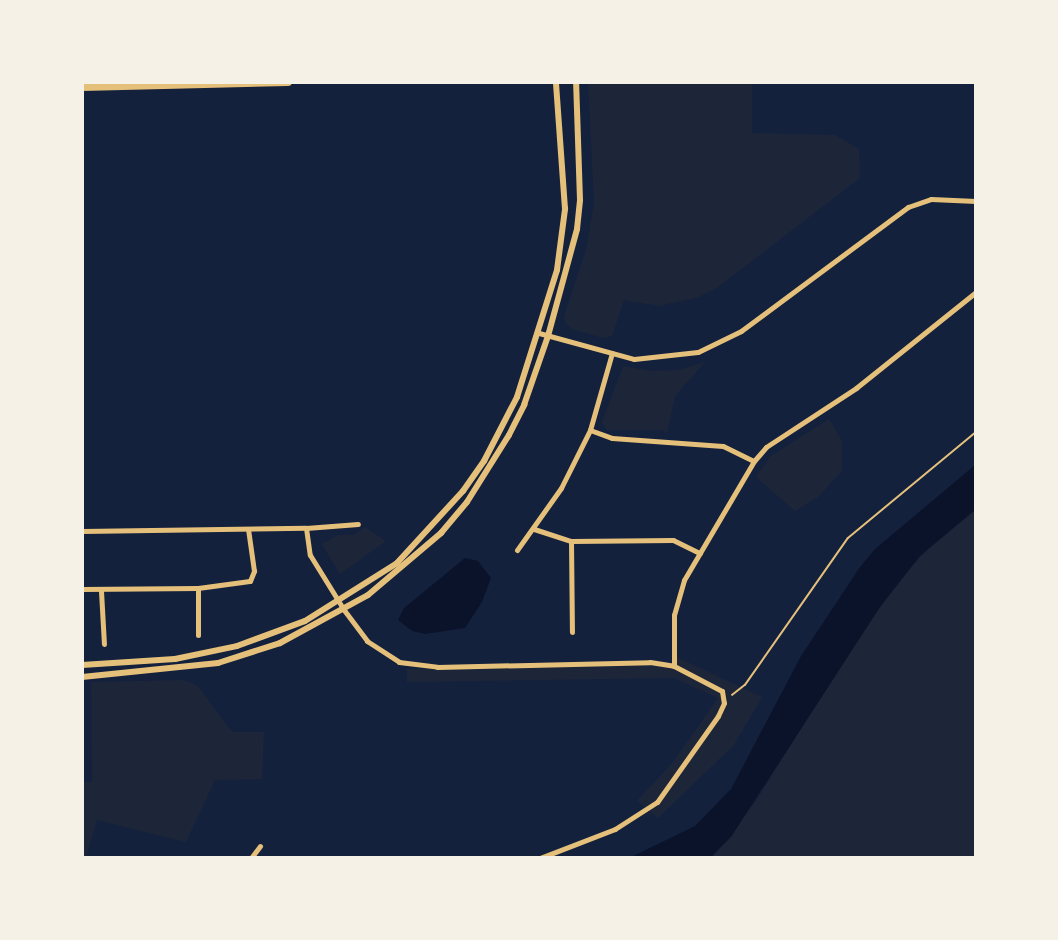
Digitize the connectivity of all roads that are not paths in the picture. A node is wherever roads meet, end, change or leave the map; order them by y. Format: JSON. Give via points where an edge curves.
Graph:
{"nodes":[{"id":1,"x":288,"y":82,"type":"edge"},
{"id":2,"x":556,"y":82,"type":"edge"},
{"id":3,"x":576,"y":82,"type":"edge"},
{"id":4,"x":82,"y":87,"type":"edge"},
{"id":5,"x":975,"y":201,"type":"edge"},
{"id":6,"x":975,"y":292,"type":"edge"},
{"id":7,"x":539,"y":333,"type":"junction"},
{"id":8,"x":548,"y":336,"type":"junction"},
{"id":9,"x":612,"y":354,"type":"junction"},
{"id":10,"x":590,"y":430,"type":"junction"},
{"id":11,"x":754,"y":461,"type":"junction"},
{"id":12,"x":358,"y":524,"type":"dead end"},
{"id":13,"x":306,"y":528,"type":"junction"},
{"id":14,"x":248,"y":529,"type":"junction"},
{"id":15,"x":534,"y":529,"type":"junction"},
{"id":16,"x":82,"y":531,"type":"edge"},
{"id":17,"x":571,"y":541,"type":"junction"},
{"id":18,"x":517,"y":550,"type":"dead end"},
{"id":19,"x":700,"y":553,"type":"junction"},
{"id":20,"x":198,"y":588,"type":"junction"},
{"id":21,"x":82,"y":589,"type":"edge"},
{"id":22,"x":101,"y":591,"type":"junction"},
{"id":23,"x":338,"y":602,"type":"junction"},
{"id":24,"x":344,"y":610,"type":"junction"},
{"id":25,"x":572,"y":632,"type":"dead end"},
{"id":26,"x":198,"y":635,"type":"dead end"},
{"id":27,"x":104,"y":644,"type":"dead end"},
{"id":28,"x":82,"y":665,"type":"edge"},
{"id":29,"x":674,"y":666,"type":"junction"},
{"id":30,"x":82,"y":677,"type":"edge"},
{"id":31,"x":260,"y":846,"type":"dead end"},
{"id":32,"x":251,"y":858,"type":"edge"},
{"id":33,"x":540,"y":858,"type":"edge"}],
"edges":[{"from":1,"to":4,"type":"main road"},
{"from":2,"to":7,"type":"street","via":[[564,232]]},
{"from":3,"to":8,"type":"street","via":[[580,200],[577,229]]},
{"from":5,"to":9,"type":"street","via":[[918,202],[715,346],[659,359]]},
{"from":6,"to":11,"type":"street","via":[[856,388],[766,447]]},
{"from":7,"to":8,"type":"street"},
{"from":7,"to":23,"type":"street","via":[[500,432],[463,490],[397,564]]},
{"from":8,"to":9,"type":"street"},
{"from":8,"to":24,"type":"street","via":[[524,405],[467,502],[413,560]]},
{"from":9,"to":10,"type":"street"},
{"from":10,"to":11,"type":"street","via":[[612,438],[723,446]]},
{"from":10,"to":15,"type":"street","via":[[561,488]]},
{"from":11,"to":19,"type":"street"},
{"from":12,"to":13,"type":"street"},
{"from":13,"to":14,"type":"street"},
{"from":13,"to":23,"type":"street","via":[[310,555]]},
{"from":14,"to":16,"type":"street"},
{"from":14,"to":20,"type":"street","via":[[255,571],[250,581]]},
{"from":15,"to":17,"type":"street"},
{"from":15,"to":18,"type":"street"},
{"from":17,"to":19,"type":"street","via":[[673,540]]},
{"from":17,"to":25,"type":"street"},
{"from":19,"to":29,"type":"street","via":[[676,601]]},
{"from":20,"to":22,"type":"street"},
{"from":20,"to":26,"type":"street"},
{"from":21,"to":22,"type":"street"},
{"from":22,"to":27,"type":"street"},
{"from":23,"to":24,"type":"street"},
{"from":23,"to":28,"type":"street","via":[[281,631],[237,646],[175,659]]},
{"from":24,"to":29,"type":"street","via":[[377,650],[411,665],[650,662]]},
{"from":24,"to":30,"type":"street","via":[[262,650],[180,670]]},
{"from":29,"to":33,"type":"street","via":[[718,687],[725,698],[702,740],[657,802],[615,829]]},
{"from":31,"to":32,"type":"street"}]}
